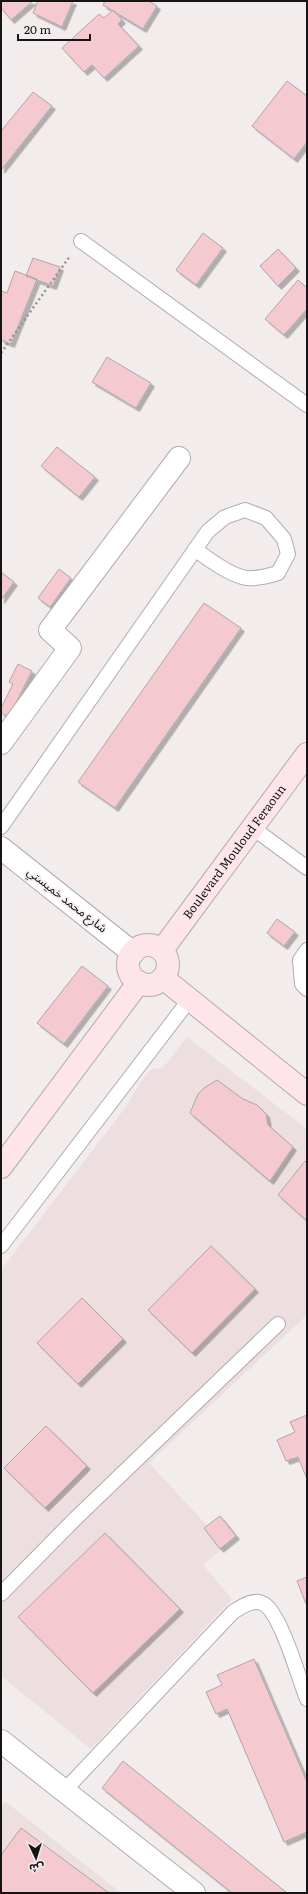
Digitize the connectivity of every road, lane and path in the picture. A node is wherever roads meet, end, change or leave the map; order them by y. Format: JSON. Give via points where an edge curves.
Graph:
{"nodes":[{"id":1,"x":81,"y":241,"type":"joint"},
{"id":2,"x":1,"y":353,"type":"edge"},
{"id":3,"x":307,"y":405,"type":"edge"},
{"id":4,"x":179,"y":458,"type":"dead end"},
{"id":5,"x":195,"y":549,"type":"junction"},
{"id":6,"x":1,"y":743,"type":"edge"},
{"id":7,"x":307,"y":754,"type":"edge"},
{"id":8,"x":1,"y":827,"type":"edge"},
{"id":9,"x":253,"y":828,"type":"junction"},
{"id":10,"x":1,"y":848,"type":"edge"},
{"id":11,"x":307,"y":868,"type":"edge"},
{"id":12,"x":162,"y":950,"type":"junction"},
{"id":13,"x":307,"y":950,"type":"edge"},
{"id":14,"x":133,"y":953,"type":"junction"},
{"id":15,"x":163,"y":978,"type":"junction"},
{"id":16,"x":139,"y":982,"type":"junction"},
{"id":17,"x":307,"y":989,"type":"edge"},
{"id":18,"x":190,"y":999,"type":"junction"},
{"id":19,"x":307,"y":1094,"type":"edge"},
{"id":20,"x":1,"y":1167,"type":"edge"},
{"id":21,"x":1,"y":1246,"type":"edge"},
{"id":22,"x":278,"y":1324,"type":"dead end"},
{"id":23,"x":1,"y":1594,"type":"edge"},
{"id":24,"x":307,"y":1699,"type":"edge"},
{"id":25,"x":1,"y":1741,"type":"edge"},
{"id":26,"x":64,"y":1791,"type":"junction"},
{"id":27,"x":194,"y":1893,"type":"edge"}],
"edges":[{"from":1,"to":2,"type":"path"},
{"from":1,"to":3,"type":"lane"},
{"from":4,"to":6,"type":"street","via":[[50,630],[70,648]]},
{"from":5,"to":5,"type":"lane","via":[[208,530],[225,517],[245,510],[266,518],[284,539],[288,554],[278,573],[260,578],[246,578],[209,560]]},
{"from":5,"to":8,"type":"lane"},
{"from":7,"to":9,"type":"main road","name":"Boulevard Mouloud Feraoun"},
{"from":9,"to":11,"type":"lane"},
{"from":9,"to":12,"type":"main road","name":"Boulevard Mouloud Feraoun"},
{"from":10,"to":14,"type":"street","name":"شارع محمد خميستي"},
{"from":12,"to":14,"type":"main road","via":[[144,946]]},
{"from":12,"to":15,"type":"main road","via":[[168,961],[167,973]]},
{"from":13,"to":17,"type":"lane","via":[[300,960],[302,984]]},
{"from":14,"to":16,"type":"main road","via":[[129,970]]},
{"from":15,"to":16,"type":"main road","via":[[152,984]]},
{"from":15,"to":18,"type":"main road"},
{"from":16,"to":20,"type":"main road"},
{"from":18,"to":19,"type":"main road"},
{"from":18,"to":21,"type":"lane"},
{"from":22,"to":23,"type":"lane","via":[[76,1518]]},
{"from":24,"to":26,"type":"lane","via":[[276,1616],[264,1604],[251,1602],[233,1612]]},
{"from":25,"to":26,"type":"street"},
{"from":26,"to":27,"type":"street"}]}
